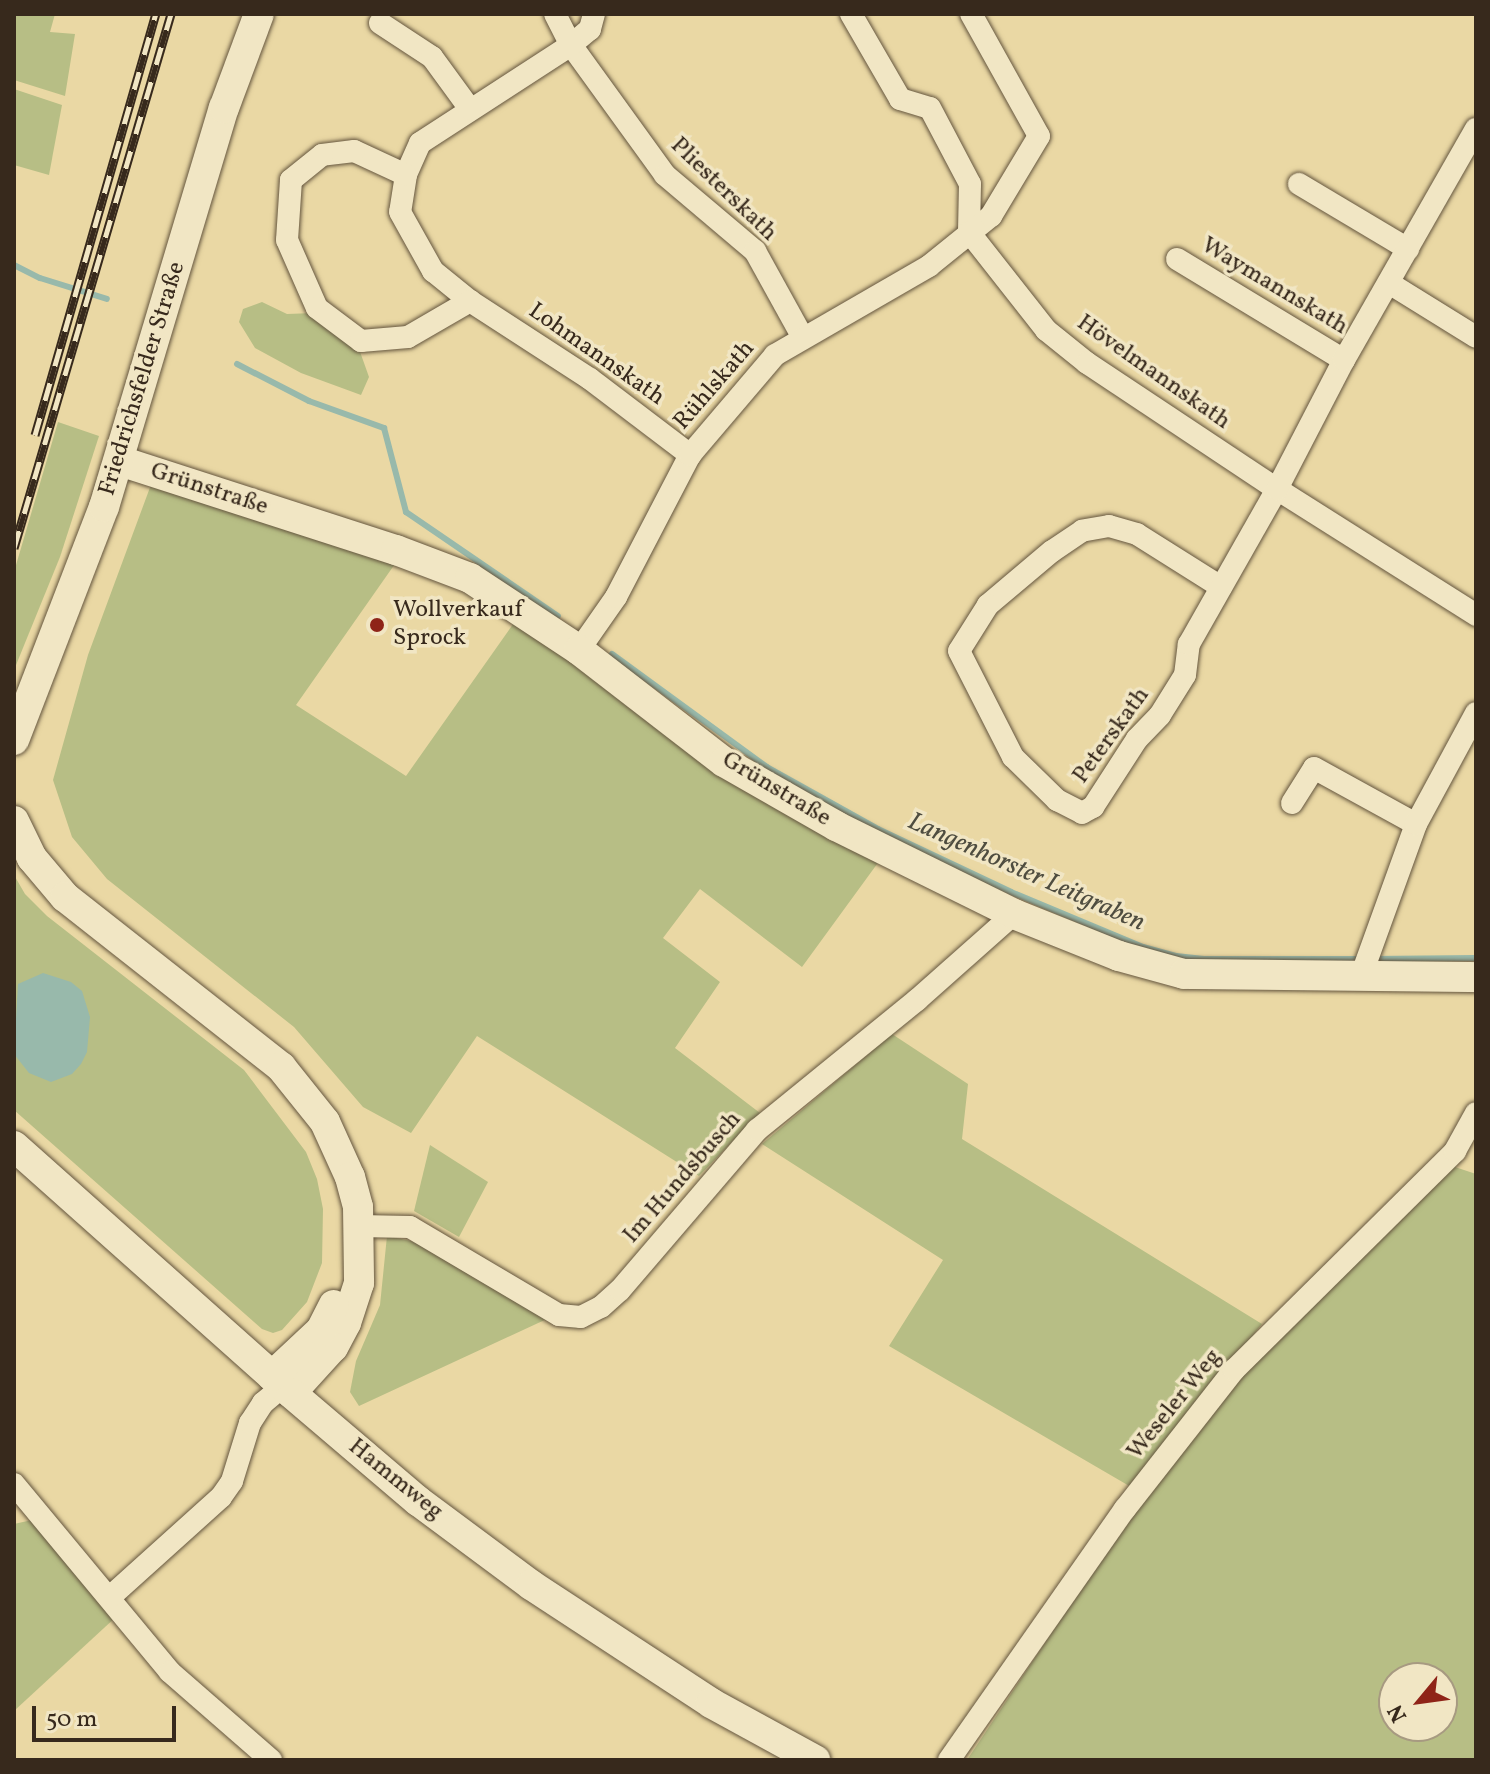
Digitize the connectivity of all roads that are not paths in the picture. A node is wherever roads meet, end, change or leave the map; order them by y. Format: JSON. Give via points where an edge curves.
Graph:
{"nodes":[{"id":1,"x":259,"y":14,"type":"edge"},
{"id":2,"x":555,"y":14,"type":"edge"},
{"id":3,"x":594,"y":14,"type":"edge"},
{"id":4,"x":851,"y":14,"type":"edge"},
{"id":5,"x":971,"y":14,"type":"edge"},
{"id":6,"x":380,"y":23,"type":"dead end"},
{"id":7,"x":571,"y":45,"type":"junction"},
{"id":8,"x":470,"y":109,"type":"junction"},
{"id":9,"x":1476,"y":129,"type":"edge"},
{"id":10,"x":406,"y":175,"type":"junction"},
{"id":11,"x":1299,"y":184,"type":"dead end"},
{"id":12,"x":969,"y":232,"type":"junction"},
{"id":13,"x":1408,"y":249,"type":"junction"},
{"id":14,"x":1177,"y":259,"type":"dead end"},
{"id":15,"x":1389,"y":283,"type":"junction"},
{"id":16,"x":470,"y":301,"type":"junction"},
{"id":17,"x":1476,"y":337,"type":"edge"},
{"id":18,"x":803,"y":338,"type":"junction"},
{"id":19,"x":1344,"y":360,"type":"junction"},
{"id":20,"x":690,"y":455,"type":"junction"},
{"id":21,"x":120,"y":461,"type":"junction"},
{"id":22,"x":1277,"y":489,"type":"junction"},
{"id":23,"x":1221,"y":587,"type":"junction"},
{"id":24,"x":1476,"y":615,"type":"edge"},
{"id":25,"x":579,"y":650,"type":"junction"},
{"id":26,"x":1476,"y":713,"type":"edge"},
{"id":27,"x":14,"y":740,"type":"edge"},
{"id":28,"x":1292,"y":803,"type":"dead end"},
{"id":29,"x":14,"y":821,"type":"edge"},
{"id":30,"x":1416,"y":824,"type":"junction"},
{"id":31,"x":1014,"y":914,"type":"junction"},
{"id":32,"x":1476,"y":977,"type":"edge"},
{"id":33,"x":1360,"y":979,"type":"junction"},
{"id":34,"x":1476,"y":1113,"type":"edge"},
{"id":35,"x":14,"y":1146,"type":"edge"},
{"id":36,"x":359,"y":1235,"type":"junction"},
{"id":37,"x":282,"y":1385,"type":"junction"},
{"id":38,"x":14,"y":1484,"type":"edge"},
{"id":39,"x":25,"y":1511,"type":"edge"},
{"id":40,"x":110,"y":1597,"type":"junction"},
{"id":41,"x":271,"y":1760,"type":"edge"},
{"id":42,"x":815,"y":1760,"type":"edge"},
{"id":43,"x":949,"y":1760,"type":"edge"}],
"edges":[{"from":1,"to":21,"type":"main road","name":"Friedrichsfelder Straße","via":[[224,108]]},
{"from":2,"to":7,"type":"street"},
{"from":3,"to":7,"type":"street","name":"Lohmannskath","via":[[590,29]]},
{"from":4,"to":12,"type":"street","via":[[900,99],[930,108],[970,184]]},
{"from":5,"to":12,"type":"street","name":"Rühlskath","via":[[1039,136],[991,216]]},
{"from":6,"to":8,"type":"street","via":[[432,57]]},
{"from":7,"to":8,"type":"street","name":"Lohmannskath"},
{"from":7,"to":18,"type":"street","name":"Pliesterskath","via":[[665,175],[755,251]]},
{"from":8,"to":10,"type":"street","name":"Lohmannskath","via":[[420,143]]},
{"from":9,"to":13,"type":"street","name":"Waymannskath"},
{"from":10,"to":16,"type":"street","name":"Lohmannskath","via":[[400,212],[433,271]]},
{"from":10,"to":16,"type":"street","via":[[354,151],[322,155],[291,180],[287,240],[317,308],[361,341],[408,337]]},
{"from":11,"to":13,"type":"street"},
{"from":12,"to":18,"type":"street","name":"Rühlskath","via":[[929,266]]},
{"from":12,"to":22,"type":"street","name":"Hövelmannskath","via":[[1046,330]]},
{"from":13,"to":15,"type":"street","name":"Waymannskath"},
{"from":14,"to":19,"type":"street","name":"Waymannskath"},
{"from":15,"to":17,"type":"street"},
{"from":15,"to":19,"type":"street","name":"Waymannskath"},
{"from":16,"to":20,"type":"street","name":"Lohmannskath","via":[[590,379]]},
{"from":18,"to":20,"type":"street","name":"Rühlskath","via":[[775,355]]},
{"from":19,"to":22,"type":"street","name":"Waymannskath"},
{"from":20,"to":25,"type":"street","name":"Rühlskath","via":[[616,597]]},
{"from":21,"to":25,"type":"main road","name":"Grünstraße","via":[[470,578]]},
{"from":21,"to":27,"type":"main road","name":"Friedrichsfelder Straße"},
{"from":22,"to":23,"type":"street","name":"Peterskath"},
{"from":22,"to":24,"type":"street","name":"Hövelmannskath"},
{"from":23,"to":23,"type":"street","name":"Peterskath","via":[[1189,644],[1185,675],[1106,790],[1082,813],[1057,800],[1013,757],[959,651],[988,605],[1082,531],[1109,526],[1137,534]]},
{"from":25,"to":31,"type":"main road","name":"Grünstraße","via":[[724,762],[836,826]]},
{"from":26,"to":30,"type":"street"},
{"from":28,"to":30,"type":"street","via":[[1314,768]]},
{"from":29,"to":36,"type":"main road","via":[[32,858],[65,897],[281,1067],[325,1122],[350,1177]]},
{"from":30,"to":33,"type":"street"},
{"from":31,"to":33,"type":"main road","name":"Grünstraße","via":[[1119,956],[1184,974]]},
{"from":31,"to":36,"type":"street","name":"Im Hundsbusch","via":[[757,1130],[620,1290],[581,1317],[559,1315],[410,1227]]},
{"from":32,"to":33,"type":"main road","name":"Grünstraße"},
{"from":34,"to":43,"type":"street","name":"Weseler Weg","via":[[1455,1151],[1234,1370],[1125,1509]]},
{"from":35,"to":37,"type":"main road","name":"Hammweg"},
{"from":36,"to":37,"type":"main road","via":[[342,1291]]},
{"from":37,"to":40,"type":"street","via":[[250,1423],[232,1481],[221,1497]]},
{"from":37,"to":42,"type":"main road","name":"Hammweg","via":[[418,1501],[531,1585],[711,1703]]},
{"from":38,"to":39,"type":"street"},
{"from":39,"to":40,"type":"street"},
{"from":40,"to":41,"type":"street","via":[[170,1672]]}]}
